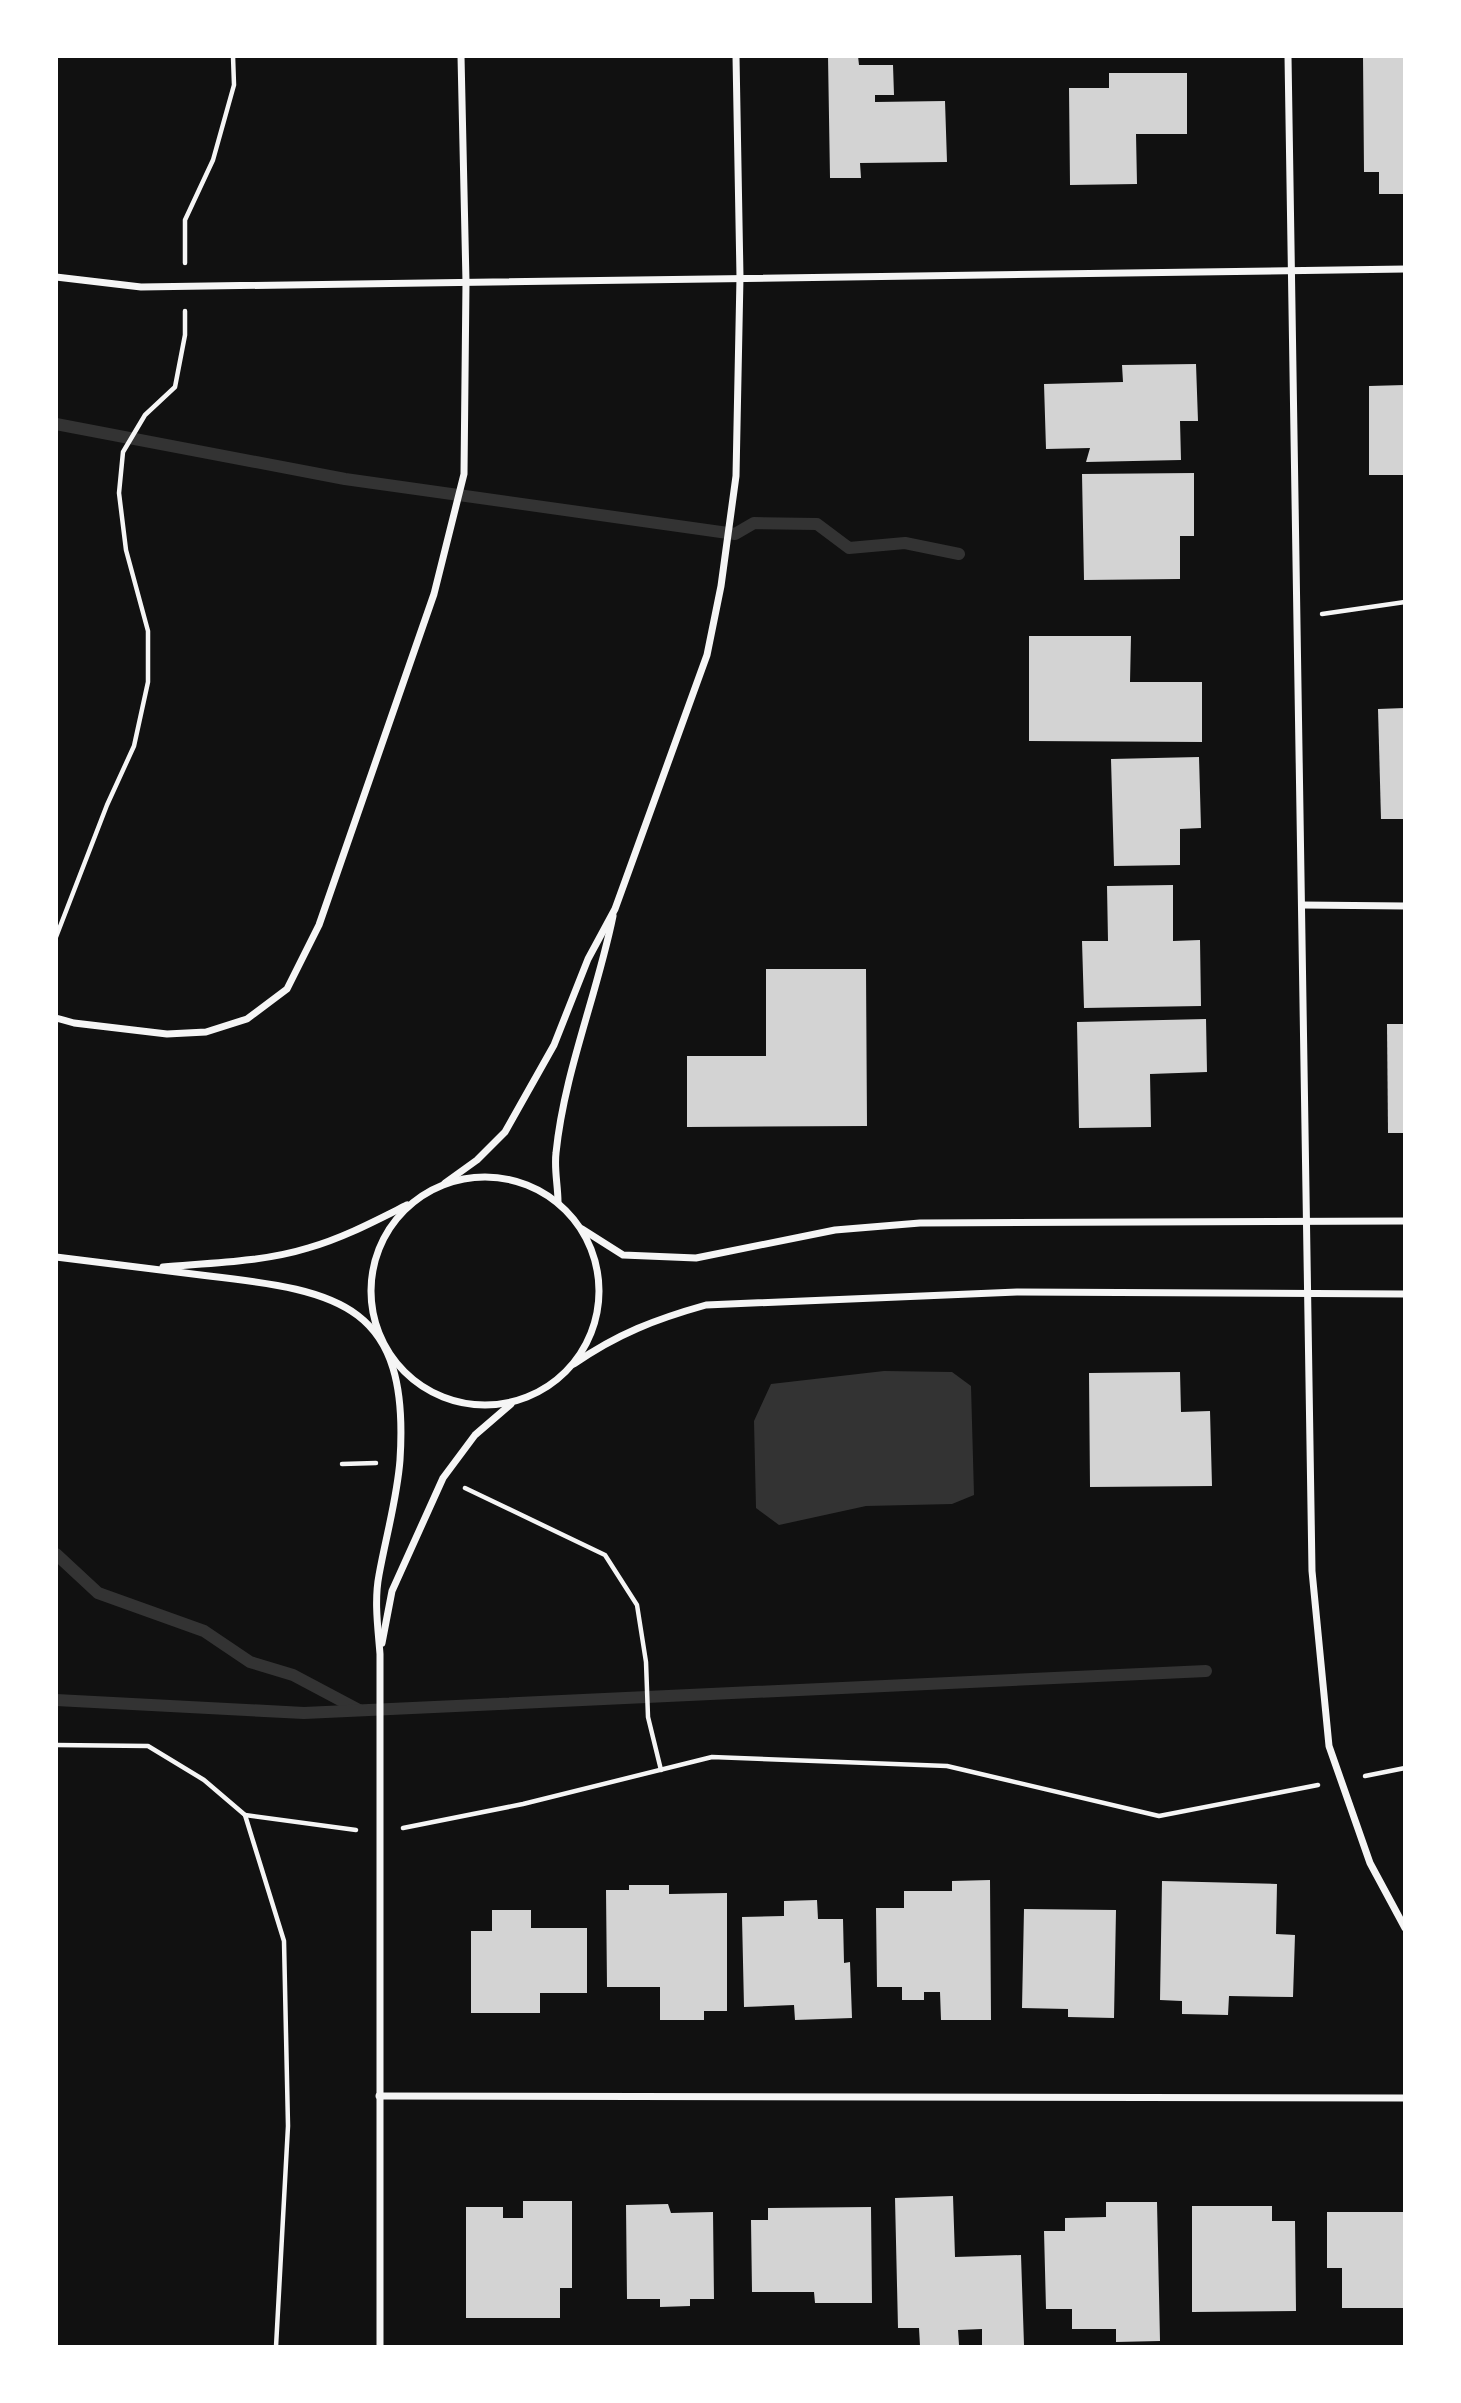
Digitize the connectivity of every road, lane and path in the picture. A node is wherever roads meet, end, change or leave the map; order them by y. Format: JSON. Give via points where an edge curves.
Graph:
{"nodes":[{"id":1,"x":233,"y":56,"type":"edge"},
{"id":2,"x":461,"y":56,"type":"edge"},
{"id":3,"x":736,"y":56,"type":"edge"},
{"id":4,"x":1288,"y":56,"type":"edge"},
{"id":5,"x":1291,"y":268,"type":"junction"},
{"id":6,"x":1405,"y":268,"type":"edge"},
{"id":7,"x":56,"y":277,"type":"edge"},
{"id":8,"x":740,"y":277,"type":"junction"},
{"id":9,"x":466,"y":282,"type":"junction"},
{"id":10,"x":185,"y":286,"type":"junction"},
{"id":11,"x":1405,"y":601,"type":"edge"},
{"id":12,"x":1297,"y":617,"type":"junction"},
{"id":13,"x":1302,"y":905,"type":"junction"},
{"id":14,"x":1405,"y":906,"type":"edge"},
{"id":15,"x":615,"y":909,"type":"junction"},
{"id":16,"x":56,"y":937,"type":"edge"},
{"id":17,"x":56,"y":1018,"type":"edge"},
{"id":18,"x":445,"y":1183,"type":"junction"},
{"id":19,"x":558,"y":1202,"type":"junction"},
{"id":20,"x":411,"y":1203,"type":"junction"},
{"id":21,"x":1307,"y":1220,"type":"junction"},
{"id":22,"x":1405,"y":1221,"type":"edge"},
{"id":23,"x":582,"y":1229,"type":"junction"},
{"id":24,"x":56,"y":1257,"type":"edge"},
{"id":25,"x":102,"y":1262,"type":"junction"},
{"id":26,"x":1308,"y":1293,"type":"junction"},
{"id":27,"x":1405,"y":1294,"type":"edge"},
{"id":28,"x":386,"y":1349,"type":"junction"},
{"id":29,"x":574,"y":1364,"type":"junction"},
{"id":30,"x":514,"y":1402,"type":"junction"},
{"id":31,"x":400,"y":1462,"type":"junction"},
{"id":32,"x":342,"y":1464,"type":"dead end"},
{"id":33,"x":443,"y":1478,"type":"junction"},
{"id":34,"x":380,"y":1654,"type":"junction"},
{"id":35,"x":56,"y":1745,"type":"edge"},
{"id":36,"x":1405,"y":1768,"type":"edge"},
{"id":37,"x":661,"y":1770,"type":"junction"},
{"id":38,"x":1342,"y":1781,"type":"junction"},
{"id":39,"x":245,"y":1815,"type":"junction"},
{"id":40,"x":379,"y":1833,"type":"junction"},
{"id":41,"x":1405,"y":1928,"type":"edge"},
{"id":42,"x":379,"y":2096,"type":"junction"},
{"id":43,"x":1405,"y":2098,"type":"edge"},
{"id":44,"x":276,"y":2347,"type":"edge"},
{"id":45,"x":380,"y":2347,"type":"edge"}],
"edges":[{"from":1,"to":10,"type":"path","via":[[233,85],[213,160],[185,220]]},
{"from":2,"to":9,"type":"street"},
{"from":3,"to":8,"type":"street"},
{"from":4,"to":5,"type":"street"},
{"from":5,"to":6,"type":"street"},
{"from":5,"to":8,"type":"street"},
{"from":5,"to":12,"type":"street"},
{"from":7,"to":10,"type":"street","via":[[141,287]]},
{"from":8,"to":9,"type":"street"},
{"from":8,"to":15,"type":"street","via":[[736,476],[721,586],[707,656]]},
{"from":9,"to":10,"type":"street"},
{"from":9,"to":17,"type":"street","via":[[464,474],[434,594],[319,925],[287,989],[247,1019],[206,1032],[167,1034]]},
{"from":10,"to":16,"type":"path","via":[[185,335],[175,387],[145,415],[123,452],[119,493],[126,550],[148,631],[148,682],[135,747],[107,805]]},
{"from":11,"to":12,"type":"path"},
{"from":12,"to":13,"type":"street"},
{"from":13,"to":14,"type":"street"},
{"from":13,"to":21,"type":"street"},
{"from":15,"to":18,"type":"street","via":[[554,1045],[505,1132]]},
{"from":15,"to":19,"type":"street","via":[[563,1110],[556,1155]]},
{"from":18,"to":19,"type":"street","via":[[484,1175],[524,1182]]},
{"from":18,"to":20,"type":"street"},
{"from":19,"to":23,"type":"street"},
{"from":20,"to":25,"type":"street","via":[[307,1249],[152,1268]]},
{"from":20,"to":28,"type":"street","via":[[386,1234],[372,1272],[372,1312]]},
{"from":21,"to":22,"type":"street"},
{"from":21,"to":23,"type":"street","via":[[920,1223],[835,1230],[696,1258],[623,1255]]},
{"from":21,"to":26,"type":"street"},
{"from":23,"to":29,"type":"street","via":[[596,1261],[600,1298],[592,1333]]},
{"from":24,"to":25,"type":"street"},
{"from":25,"to":28,"type":"street","via":[[274,1283],[324,1296],[351,1307]]},
{"from":26,"to":27,"type":"street"},
{"from":26,"to":29,"type":"street","via":[[1017,1292],[706,1304],[611,1339]]},
{"from":26,"to":38,"type":"street","via":[[1312,1571],[1329,1746]]},
{"from":28,"to":30,"type":"street","via":[[412,1379],[443,1398],[478,1406]]},
{"from":28,"to":31,"type":"street","via":[[400,1399]]},
{"from":29,"to":30,"type":"street","via":[[547,1388]]},
{"from":30,"to":33,"type":"street","via":[[475,1435]]},
{"from":31,"to":32,"type":"path"},
{"from":31,"to":34,"type":"street","via":[[379,1576]]},
{"from":33,"to":34,"type":"street","via":[[392,1591]]},
{"from":33,"to":37,"type":"path","via":[[605,1555],[637,1605],[648,1717]]},
{"from":34,"to":40,"type":"street"},
{"from":35,"to":39,"type":"path","via":[[148,1746],[204,1780]]},
{"from":36,"to":38,"type":"path"},
{"from":37,"to":38,"type":"path","via":[[712,1757],[947,1766],[1159,1816]]},
{"from":37,"to":40,"type":"path"},
{"from":38,"to":41,"type":"street","via":[[1370,1863]]},
{"from":39,"to":40,"type":"path"},
{"from":39,"to":44,"type":"path","via":[[284,1941],[288,2126]]},
{"from":40,"to":42,"type":"street"},
{"from":42,"to":43,"type":"street"},
{"from":42,"to":45,"type":"street"}]}
